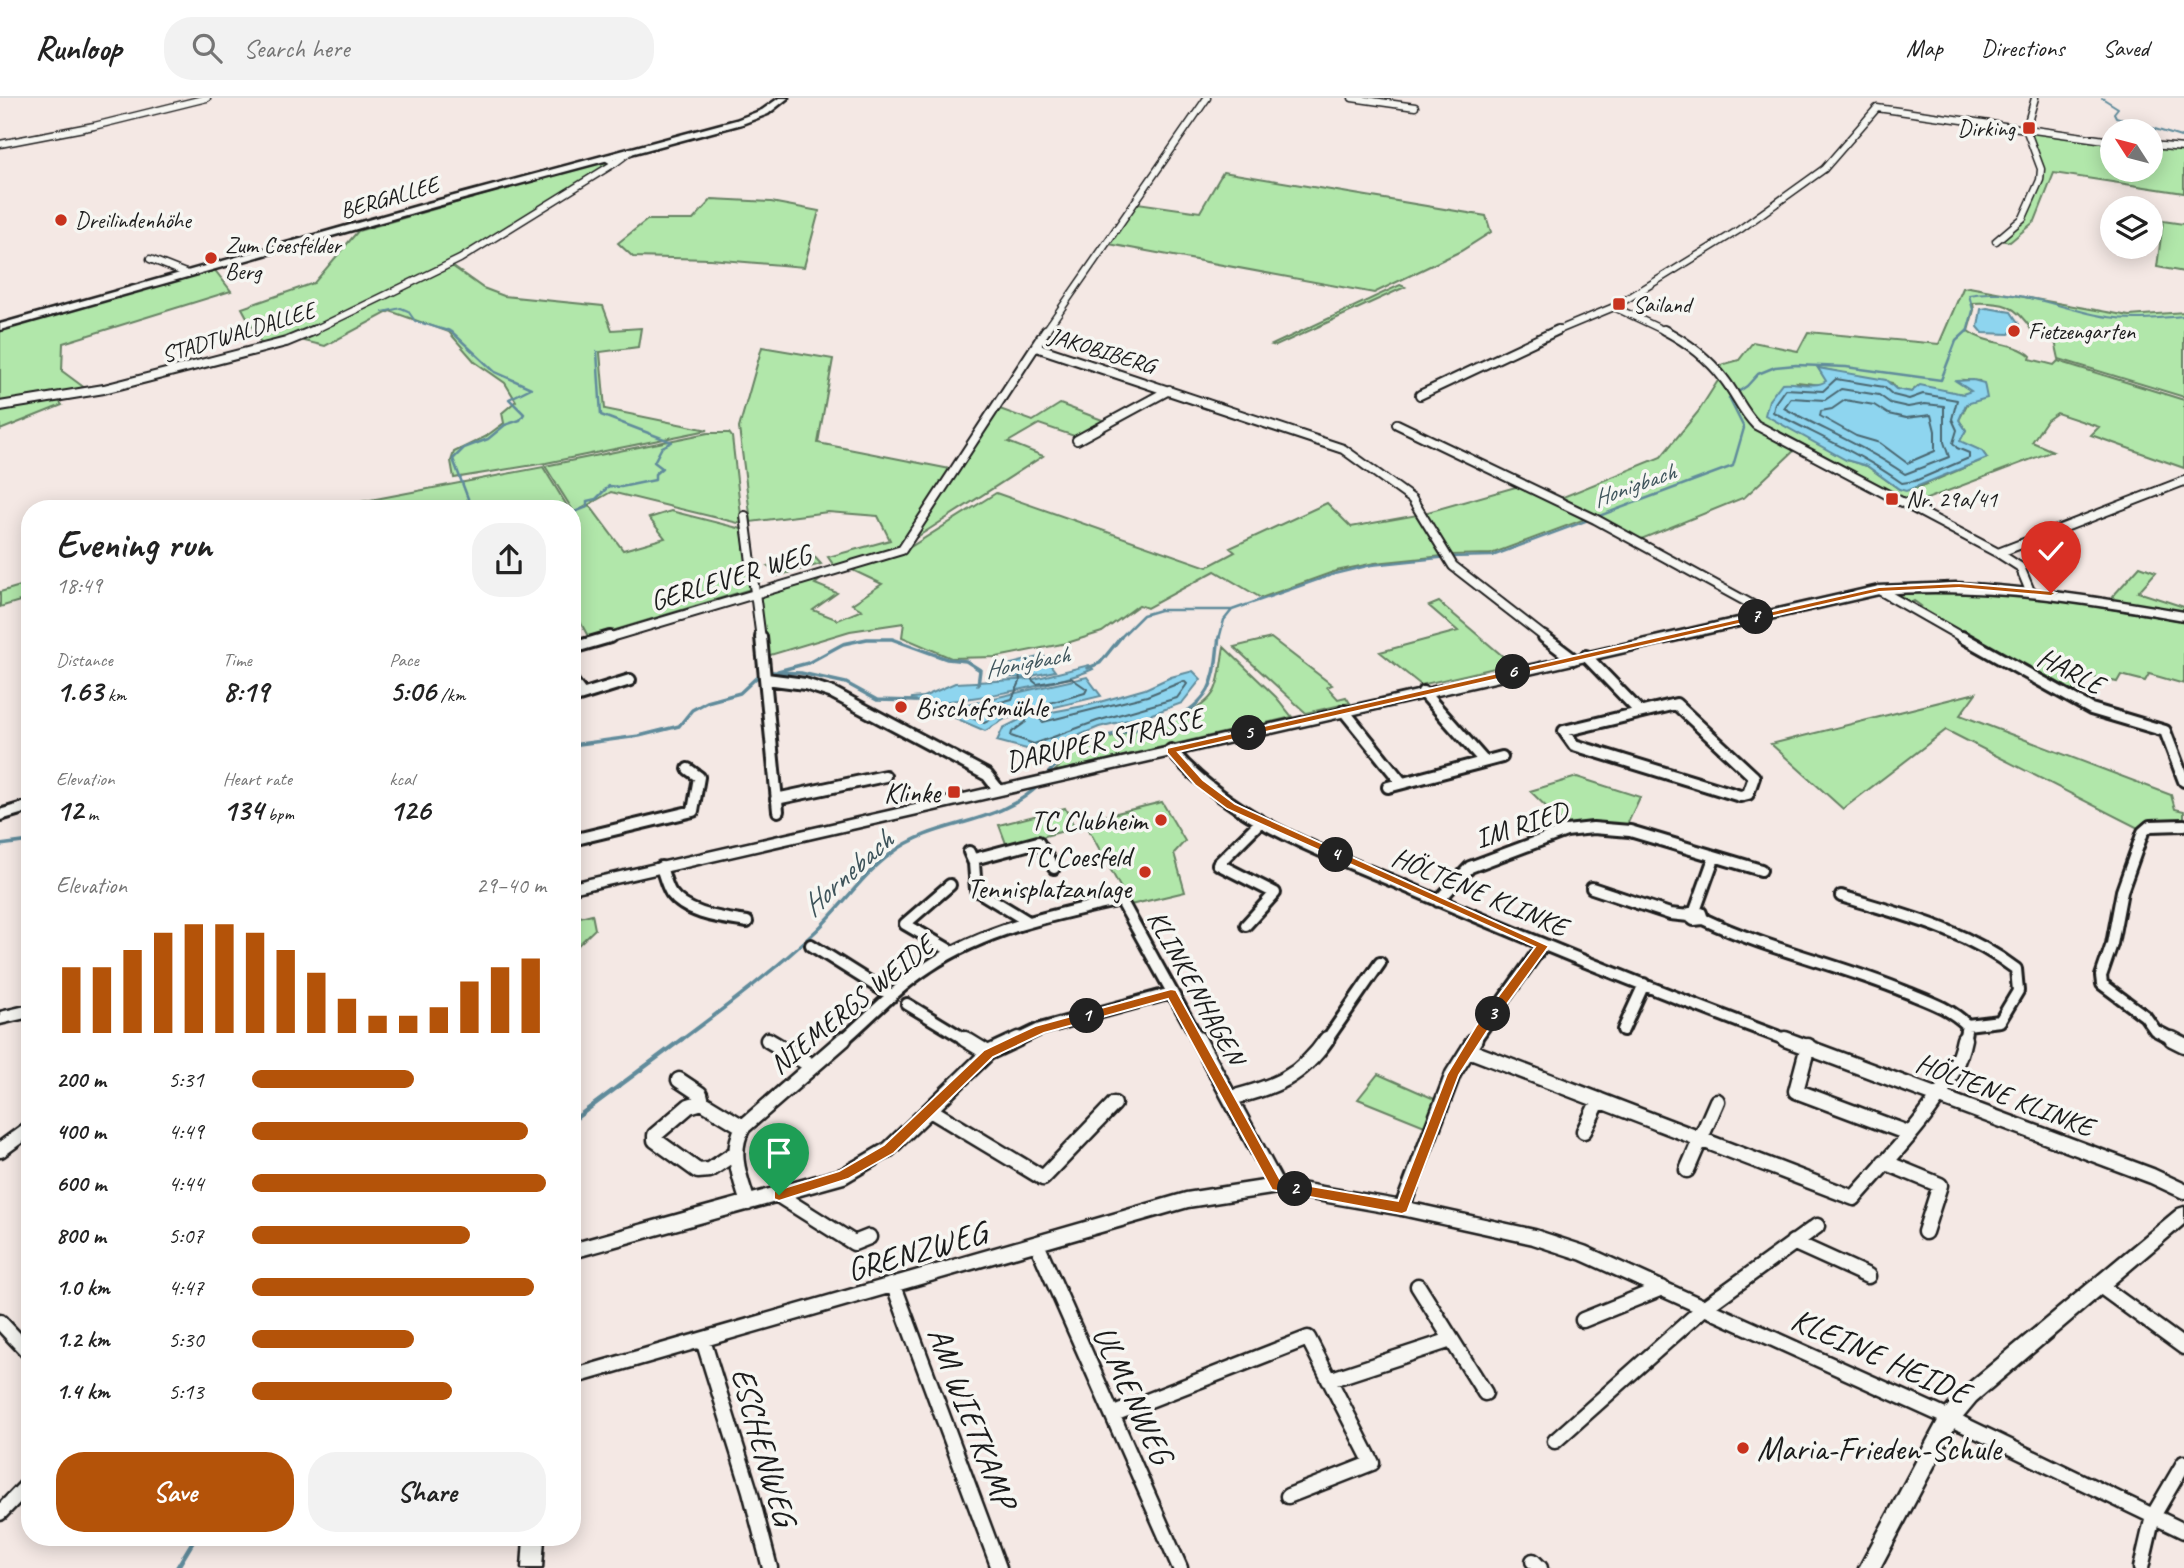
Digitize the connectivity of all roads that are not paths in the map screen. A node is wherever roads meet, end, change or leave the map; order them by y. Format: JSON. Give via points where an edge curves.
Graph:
{"nodes":[{"id":1,"x":207,"y":98,"type":"edge"},
{"id":2,"x":784,"y":98,"type":"edge"},
{"id":3,"x":1207,"y":98,"type":"edge"},
{"id":4,"x":1352,"y":98,"type":"edge"},
{"id":5,"x":1884,"y":98,"type":"edge"},
{"id":6,"x":2035,"y":98,"type":"edge"},
{"id":7,"x":1415,"y":107,"type":"dead end"},
{"id":8,"x":1877,"y":107,"type":"junction"},
{"id":9,"x":2026,"y":129,"type":"junction"},
{"id":10,"x":2100,"y":139,"type":"edge"},
{"id":11,"x":0,"y":144,"type":"edge"},
{"id":12,"x":2163,"y":146,"type":"edge"},
{"id":13,"x":2184,"y":148,"type":"edge"},
{"id":14,"x":611,"y":161,"type":"junction"},
{"id":15,"x":1996,"y":241,"type":"dead end"},
{"id":16,"x":150,"y":259,"type":"dead end"},
{"id":17,"x":188,"y":274,"type":"junction"},
{"id":18,"x":1614,"y":307,"type":"junction"},
{"id":19,"x":0,"y":327,"type":"edge"},
{"id":20,"x":1036,"y":347,"type":"junction"},
{"id":21,"x":1169,"y":390,"type":"junction"},
{"id":22,"x":1420,"y":395,"type":"dead end"},
{"id":23,"x":0,"y":405,"type":"edge"},
{"id":24,"x":1397,"y":424,"type":"dead end"},
{"id":25,"x":1077,"y":440,"type":"dead end"},
{"id":26,"x":2184,"y":481,"type":"edge"},
{"id":27,"x":745,"y":516,"type":"dead end"},
{"id":28,"x":902,"y":550,"type":"joint"},
{"id":29,"x":1998,"y":553,"type":"junction"},
{"id":30,"x":1879,"y":590,"type":"junction"},
{"id":31,"x":2030,"y":590,"type":"junction"},
{"id":32,"x":757,"y":593,"type":"junction"},
{"id":33,"x":1769,"y":614,"type":"junction"},
{"id":34,"x":2184,"y":616,"type":"edge"},
{"id":35,"x":581,"y":645,"type":"edge"},
{"id":36,"x":1579,"y":657,"type":"junction"},
{"id":37,"x":765,"y":675,"type":"junction"},
{"id":38,"x":630,"y":680,"type":"dead end"},
{"id":39,"x":1423,"y":692,"type":"junction"},
{"id":40,"x":581,"y":695,"type":"edge"},
{"id":41,"x":1344,"y":711,"type":"junction"},
{"id":42,"x":1640,"y":712,"type":"junction"},
{"id":43,"x":1171,"y":750,"type":"junction"},
{"id":44,"x":1502,"y":757,"type":"dead end"},
{"id":45,"x":1484,"y":761,"type":"junction"},
{"id":46,"x":688,"y":769,"type":"dead end"},
{"id":47,"x":885,"y":776,"type":"dead end"},
{"id":48,"x":2184,"y":781,"type":"edge"},
{"id":49,"x":1402,"y":783,"type":"junction"},
{"id":50,"x":1388,"y":787,"type":"dead end"},
{"id":51,"x":998,"y":789,"type":"junction"},
{"id":52,"x":776,"y":799,"type":"junction"},
{"id":53,"x":21,"y":809,"type":"edge"},
{"id":54,"x":778,"y":811,"type":"dead end"},
{"id":55,"x":0,"y":815,"type":"edge"},
{"id":56,"x":1260,"y":822,"type":"junction"},
{"id":57,"x":2184,"y":825,"type":"edge"},
{"id":58,"x":581,"y":838,"type":"edge"},
{"id":59,"x":1714,"y":858,"type":"junction"},
{"id":60,"x":661,"y":867,"type":"junction"},
{"id":61,"x":1054,"y":868,"type":"dead end"},
{"id":62,"x":1761,"y":870,"type":"dead end"},
{"id":63,"x":950,"y":885,"type":"dead end"},
{"id":64,"x":581,"y":886,"type":"edge"},
{"id":65,"x":1592,"y":888,"type":"dead end"},
{"id":66,"x":1841,"y":896,"type":"dead end"},
{"id":67,"x":1121,"y":900,"type":"joint"},
{"id":68,"x":1438,"y":901,"type":"junction"},
{"id":69,"x":1696,"y":916,"type":"junction"},
{"id":70,"x":1027,"y":921,"type":"junction"},
{"id":71,"x":747,"y":922,"type":"dead end"},
{"id":72,"x":1246,"y":925,"type":"dead end"},
{"id":73,"x":811,"y":946,"type":"dead end"},
{"id":74,"x":1542,"y":946,"type":"junction"},
{"id":75,"x":953,"y":952,"type":"junction"},
{"id":76,"x":1380,"y":963,"type":"dead end"},
{"id":77,"x":1644,"y":984,"type":"junction"},
{"id":78,"x":1171,"y":993,"type":"junction"},
{"id":79,"x":892,"y":996,"type":"junction"},
{"id":80,"x":906,"y":1004,"type":"dead end"},
{"id":81,"x":21,"y":1013,"type":"edge"},
{"id":82,"x":0,"y":1018,"type":"edge"},
{"id":83,"x":1967,"y":1025,"type":"junction"},
{"id":84,"x":1623,"y":1030,"type":"dead end"},
{"id":85,"x":768,"y":1040,"type":"dead end"},
{"id":86,"x":2184,"y":1045,"type":"edge"},
{"id":87,"x":1808,"y":1046,"type":"junction"},
{"id":88,"x":1468,"y":1050,"type":"junction"},
{"id":89,"x":988,"y":1054,"type":"junction"},
{"id":90,"x":812,"y":1066,"type":"junction"},
{"id":91,"x":679,"y":1080,"type":"dead end"},
{"id":92,"x":1939,"y":1095,"type":"junction"},
{"id":93,"x":1231,"y":1098,"type":"junction"},
{"id":94,"x":1599,"y":1101,"type":"junction"},
{"id":95,"x":1717,"y":1101,"type":"dead end"},
{"id":96,"x":702,"y":1102,"type":"junction"},
{"id":97,"x":1114,"y":1104,"type":"dead end"},
{"id":98,"x":930,"y":1110,"type":"junction"},
{"id":99,"x":743,"y":1127,"type":"junction"},
{"id":100,"x":1584,"y":1132,"type":"dead end"},
{"id":101,"x":1908,"y":1133,"type":"junction"},
{"id":102,"x":21,"y":1135,"type":"edge"},
{"id":103,"x":1702,"y":1140,"type":"junction"},
{"id":104,"x":0,"y":1150,"type":"edge"},
{"id":105,"x":734,"y":1153,"type":"junction"},
{"id":106,"x":1884,"y":1163,"type":"junction"},
{"id":107,"x":1687,"y":1170,"type":"dead end"},
{"id":108,"x":1277,"y":1186,"type":"junction"},
{"id":109,"x":2184,"y":1191,"type":"edge"},
{"id":110,"x":779,"y":1195,"type":"junction"},
{"id":111,"x":748,"y":1203,"type":"junction"},
{"id":112,"x":1402,"y":1208,"type":"junction"},
{"id":113,"x":2184,"y":1214,"type":"edge"},
{"id":114,"x":1817,"y":1226,"type":"dead end"},
{"id":115,"x":1925,"y":1233,"type":"dead end"},
{"id":116,"x":869,"y":1237,"type":"dead end"},
{"id":117,"x":1793,"y":1242,"type":"junction"},
{"id":118,"x":1037,"y":1244,"type":"junction"},
{"id":119,"x":581,"y":1249,"type":"edge"},
{"id":120,"x":1868,"y":1276,"type":"dead end"},
{"id":121,"x":2099,"y":1285,"type":"junction"},
{"id":122,"x":894,"y":1286,"type":"junction"},
{"id":123,"x":1418,"y":1286,"type":"dead end"},
{"id":124,"x":1662,"y":1288,"type":"junction"},
{"id":125,"x":1705,"y":1307,"type":"junction"},
{"id":126,"x":1583,"y":1320,"type":"dead end"},
{"id":127,"x":0,"y":1322,"type":"edge"},
{"id":128,"x":704,"y":1340,"type":"junction"},
{"id":129,"x":1451,"y":1340,"type":"junction"},
{"id":130,"x":21,"y":1344,"type":"edge"},
{"id":131,"x":2184,"y":1347,"type":"edge"},
{"id":132,"x":581,"y":1374,"type":"edge"},
{"id":133,"x":1329,"y":1380,"type":"junction"},
{"id":134,"x":1485,"y":1393,"type":"dead end"},
{"id":135,"x":1114,"y":1414,"type":"junction"},
{"id":136,"x":1949,"y":1419,"type":"junction"},
{"id":137,"x":1555,"y":1441,"type":"dead end"},
{"id":138,"x":2184,"y":1463,"type":"edge"},
{"id":139,"x":21,"y":1491,"type":"edge"},
{"id":140,"x":1288,"y":1496,"type":"dead end"},
{"id":141,"x":0,"y":1513,"type":"edge"},
{"id":142,"x":2153,"y":1516,"type":"junction"},
{"id":143,"x":2184,"y":1531,"type":"edge"},
{"id":144,"x":533,"y":1546,"type":"edge"},
{"id":145,"x":532,"y":1568,"type":"edge"},
{"id":146,"x":769,"y":1568,"type":"edge"},
{"id":147,"x":999,"y":1568,"type":"edge"},
{"id":148,"x":1180,"y":1568,"type":"edge"},
{"id":149,"x":1869,"y":1568,"type":"edge"},
{"id":150,"x":2141,"y":1568,"type":"edge"}],
"edges":[{"from":1,"to":11,"type":"street"},
{"from":2,"to":14,"type":"street","name":"BERGALLEE","via":[[747,119],[631,151]]},
{"from":3,"to":20,"type":"street"},
{"from":4,"to":7,"type":"street"},
{"from":5,"to":8,"type":"street"},
{"from":6,"to":9,"type":"street"},
{"from":8,"to":9,"type":"street"},
{"from":8,"to":18,"type":"street","via":[[1815,176],[1739,230]]},
{"from":9,"to":10,"type":"street"},
{"from":9,"to":15,"type":"street","via":[[2041,169],[2040,180],[2024,218]]},
{"from":12,"to":13,"type":"street"},
{"from":14,"to":17,"type":"street","name":"BERGALLEE"},
{"from":14,"to":23,"type":"street","name":"STADTWALDALLEE","via":[[460,259],[286,342],[104,389]]},
{"from":16,"to":17,"type":"street"},
{"from":17,"to":19,"type":"street","name":"BERGALLEE"},
{"from":18,"to":22,"type":"street"},
{"from":18,"to":29,"type":"street","via":[[1688,342],[1756,425]]},
{"from":20,"to":21,"type":"street","name":"JAKOBIBERG"},
{"from":20,"to":28,"type":"street","name":"JAKOBIBERG"},
{"from":21,"to":25,"type":"street","name":"JAKOBIBERG"},
{"from":21,"to":36,"type":"street","via":[[1343,449],[1412,499],[1453,566]]},
{"from":24,"to":33,"type":"street","via":[[1592,518]]},
{"from":26,"to":29,"type":"street"},
{"from":27,"to":32,"type":"street"},
{"from":28,"to":32,"type":"street","name":"GERLEVER WEG"},
{"from":29,"to":31,"type":"street","via":[[2020,567]]},
{"from":30,"to":31,"type":"street","name":"DARUPER STRASSE","via":[[1959,585]]},
{"from":30,"to":33,"type":"street","name":"DARUPER STRASSE"},
{"from":30,"to":48,"type":"street","name":"HARLE","via":[[2091,709],[2165,732]]},
{"from":31,"to":34,"type":"street","name":"DARUPER STRASSE"},
{"from":32,"to":35,"type":"street","name":"GERLEVER WEG"},
{"from":32,"to":37,"type":"street"},
{"from":33,"to":36,"type":"street","name":"DARUPER STRASSE"},
{"from":36,"to":39,"type":"street","name":"DARUPER STRASSE"},
{"from":36,"to":42,"type":"street"},
{"from":37,"to":51,"type":"street","via":[[833,693],[987,775]]},
{"from":37,"to":52,"type":"street"},
{"from":38,"to":40,"type":"street"},
{"from":39,"to":41,"type":"street","name":"DARUPER STRASSE"},
{"from":39,"to":45,"type":"street"},
{"from":41,"to":43,"type":"street","name":"DARUPER STRASSE"},
{"from":41,"to":49,"type":"street"},
{"from":42,"to":42,"type":"street","via":[[1564,731],[1574,745],[1740,796],[1748,794],[1754,777],[1676,704]]},
{"from":43,"to":51,"type":"street","name":"DARUPER STRASSE"},
{"from":43,"to":56,"type":"street","name":"HÖLTENE KLINKE","via":[[1208,790]]},
{"from":44,"to":45,"type":"street"},
{"from":45,"to":49,"type":"street"},
{"from":46,"to":58,"type":"street","via":[[699,777],[693,811]]},
{"from":47,"to":52,"type":"street"},
{"from":49,"to":50,"type":"street"},
{"from":51,"to":60,"type":"street","name":"DARUPER STRASSE"},
{"from":52,"to":54,"type":"street"},
{"from":53,"to":55,"type":"street"},
{"from":56,"to":68,"type":"street","name":"HÖLTENE KLINKE"},
{"from":56,"to":72,"type":"street","via":[[1218,864],[1275,892]]},
{"from":57,"to":86,"type":"street","via":[[2150,826],[2143,832],[2122,891],[2101,976],[2102,984],[2145,1016],[2155,1030]]},
{"from":59,"to":62,"type":"street","name":"IM RIED"},
{"from":59,"to":68,"type":"street","name":"IM RIED","via":[[1630,831],[1566,831],[1470,867]]},
{"from":59,"to":69,"type":"street","via":[[1696,902]]},
{"from":60,"to":64,"type":"street","name":"DARUPER STRASSE"},
{"from":60,"to":71,"type":"street","via":[[671,893],[681,902]]},
{"from":61,"to":70,"type":"street","via":[[1038,842],[972,856],[976,890]]},
{"from":63,"to":75,"type":"street","via":[[905,924]]},
{"from":65,"to":69,"type":"street","via":[[1670,914]]},
{"from":66,"to":83,"type":"street","via":[[1964,935],[1988,946],[2016,969],[2018,991],[2000,1021]]},
{"from":67,"to":70,"type":"street","name":"NIEMERGS WEIDE"},
{"from":67,"to":78,"type":"street","name":"KLINKENHAGEN"},
{"from":68,"to":74,"type":"street","name":"HÖLTENE KLINKE"},
{"from":69,"to":83,"type":"street","via":[[1743,939],[1814,957],[1908,992],[1955,1013]]},
{"from":70,"to":75,"type":"street","name":"NIEMERGS WEIDE"},
{"from":73,"to":79,"type":"street"},
{"from":74,"to":77,"type":"street","name":"HÖLTENE KLINKE"},
{"from":74,"to":88,"type":"street"},
{"from":75,"to":79,"type":"street","name":"NIEMERGS WEIDE"},
{"from":76,"to":93,"type":"street","name":"KLINKENHAGEN","via":[[1314,1058],[1295,1075],[1265,1090]]},
{"from":77,"to":84,"type":"street"},
{"from":77,"to":87,"type":"street","name":"HÖLTENE KLINKE"},
{"from":78,"to":89,"type":"street","via":[[1040,1029]]},
{"from":78,"to":93,"type":"street","name":"KLINKENHAGEN"},
{"from":79,"to":90,"type":"street","name":"NIEMERGS WEIDE"},
{"from":80,"to":89,"type":"street"},
{"from":81,"to":82,"type":"street"},
{"from":83,"to":92,"type":"street","via":[[1966,1040]]},
{"from":85,"to":90,"type":"street"},
{"from":87,"to":92,"type":"street","name":"HÖLTENE KLINKE"},
{"from":87,"to":101,"type":"street","via":[[1796,1091]]},
{"from":88,"to":94,"type":"street"},
{"from":88,"to":112,"type":"street","via":[[1442,1101]]},
{"from":89,"to":98,"type":"street"},
{"from":90,"to":99,"type":"street","name":"NIEMERGS WEIDE"},
{"from":91,"to":96,"type":"street","via":[[699,1094]]},
{"from":92,"to":101,"type":"street"},
{"from":92,"to":109,"type":"street","name":"HÖLTENE KLINKE"},
{"from":93,"to":108,"type":"street","name":"KLINKENHAGEN"},
{"from":94,"to":100,"type":"street"},
{"from":94,"to":103,"type":"street"},
{"from":95,"to":103,"type":"street"},
{"from":96,"to":99,"type":"street"},
{"from":96,"to":105,"type":"street","via":[[689,1106],[655,1135],[655,1140],[704,1172]]},
{"from":97,"to":98,"type":"street","via":[[1043,1178]]},
{"from":98,"to":110,"type":"street","via":[[867,1163]]},
{"from":99,"to":105,"type":"street","name":"NIEMERGS WEIDE","via":[[736,1136]]},
{"from":101,"to":106,"type":"street"},
{"from":102,"to":104,"type":"street"},
{"from":103,"to":106,"type":"street","via":[[1854,1198]]},
{"from":103,"to":107,"type":"street"},
{"from":105,"to":111,"type":"street"},
{"from":106,"to":115,"type":"street","via":[[1940,1185]]},
{"from":108,"to":112,"type":"street","name":"KLEINE HEIDE"},
{"from":108,"to":118,"type":"street","name":"GRENZWEG","via":[[1187,1200]]},
{"from":110,"to":111,"type":"street"},
{"from":110,"to":116,"type":"street","via":[[854,1243]]},
{"from":111,"to":119,"type":"street"},
{"from":112,"to":124,"type":"street","name":"KLEINE HEIDE","via":[[1534,1237]]},
{"from":113,"to":121,"type":"street"},
{"from":114,"to":117,"type":"street"},
{"from":117,"to":120,"type":"street"},
{"from":117,"to":125,"type":"street"},
{"from":118,"to":122,"type":"street","name":"GRENZWEG"},
{"from":118,"to":135,"type":"street","name":"ULMENWEG"},
{"from":121,"to":131,"type":"street"},
{"from":121,"to":136,"type":"street","via":[[1969,1395]]},
{"from":122,"to":128,"type":"street","name":"GRENZWEG"},
{"from":122,"to":147,"type":"street","name":"AM WIETKAMP"},
{"from":123,"to":129,"type":"street"},
{"from":124,"to":125,"type":"street","name":"KLEINE HEIDE"},
{"from":124,"to":126,"type":"street"},
{"from":125,"to":136,"type":"street","name":"KLEINE HEIDE"},
{"from":125,"to":137,"type":"street"},
{"from":127,"to":130,"type":"street"},
{"from":128,"to":132,"type":"street","name":"GRENZWEG"},
{"from":128,"to":146,"type":"street","name":"ESCHENWEG"},
{"from":129,"to":133,"type":"street"},
{"from":129,"to":134,"type":"street"},
{"from":133,"to":135,"type":"street","via":[[1308,1338]]},
{"from":133,"to":140,"type":"street","via":[[1372,1463]]},
{"from":135,"to":148,"type":"street","name":"ULMENWEG"},
{"from":136,"to":142,"type":"street","name":"KLEINE HEIDE"},
{"from":136,"to":149,"type":"street"},
{"from":138,"to":142,"type":"street"},
{"from":139,"to":141,"type":"street"},
{"from":142,"to":143,"type":"street","name":"KLEINE HEIDE"},
{"from":142,"to":150,"type":"street"},
{"from":144,"to":145,"type":"street"}]}
